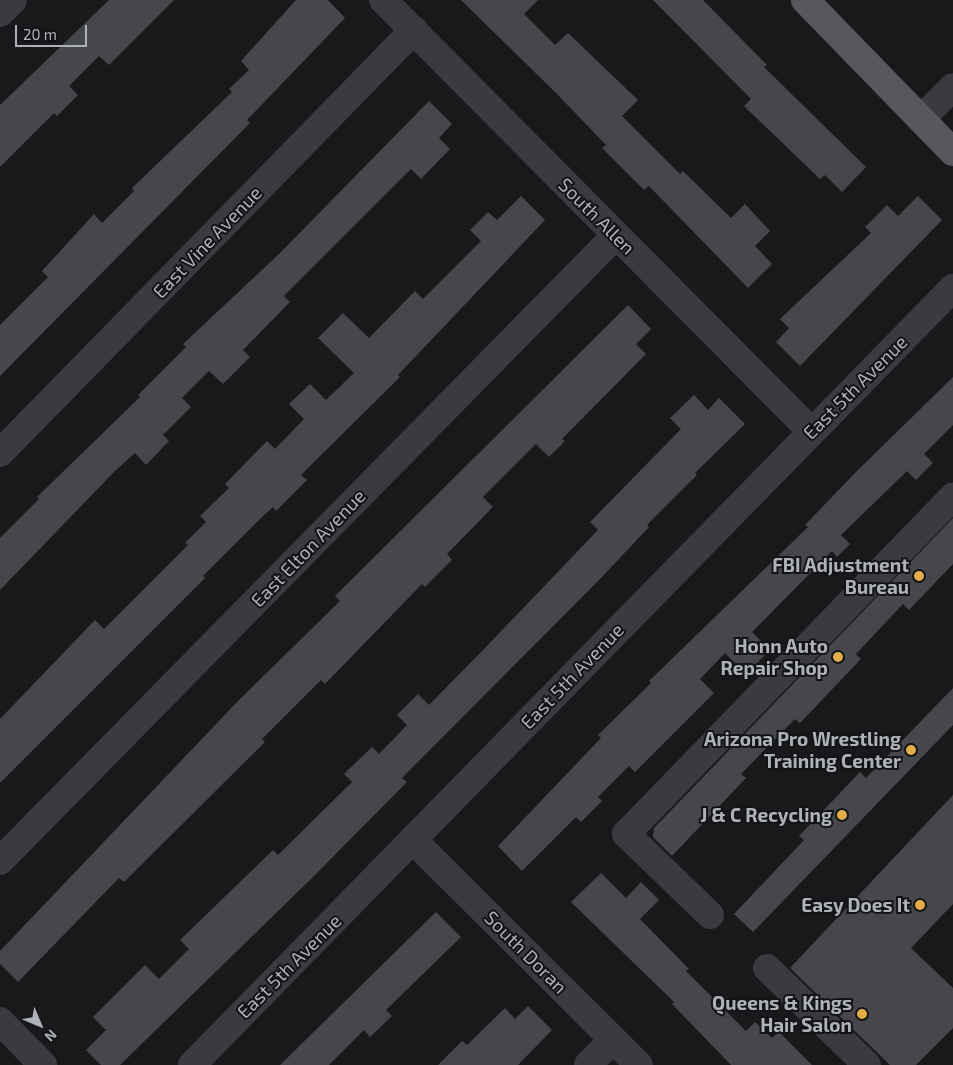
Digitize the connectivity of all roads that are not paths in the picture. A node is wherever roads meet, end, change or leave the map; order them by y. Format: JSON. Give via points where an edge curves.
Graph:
{"nodes":[{"id":1,"x":13,"y":0,"type":"edge"},
{"id":2,"x":384,"y":0,"type":"edge"},
{"id":3,"x":805,"y":0,"type":"edge"},
{"id":4,"x":0,"y":13,"type":"edge"},
{"id":5,"x":414,"y":30,"type":"junction"},
{"id":6,"x":953,"y":87,"type":"edge"},
{"id":7,"x":920,"y":119,"type":"junction"},
{"id":8,"x":953,"y":152,"type":"edge"},
{"id":9,"x":616,"y":235,"type":"junction"},
{"id":10,"x":953,"y":288,"type":"edge"},
{"id":11,"x":811,"y":432,"type":"junction"},
{"id":12,"x":0,"y":453,"type":"edge"},
{"id":13,"x":953,"y":496,"type":"edge"},
{"id":14,"x":413,"y":840,"type":"junction"},
{"id":15,"x":0,"y":861,"type":"edge"},
{"id":16,"x":710,"y":915,"type":"dead end"},
{"id":17,"x":767,"y":968,"type":"dead end"},
{"id":18,"x":0,"y":1021,"type":"edge"},
{"id":19,"x":613,"y":1040,"type":"junction"},
{"id":20,"x":43,"y":1065,"type":"edge"},
{"id":21,"x":192,"y":1065,"type":"edge"},
{"id":22,"x":588,"y":1065,"type":"edge"},
{"id":23,"x":639,"y":1065,"type":"edge"},
{"id":24,"x":867,"y":1065,"type":"edge"}],
"edges":[{"from":1,"to":4,"type":"street"},
{"from":2,"to":5,"type":"street","name":"South Allen"},
{"from":3,"to":7,"type":"main road"},
{"from":5,"to":9,"type":"street","name":"South Allen"},
{"from":5,"to":12,"type":"street","name":"East Vine Avenue"},
{"from":6,"to":7,"type":"street"},
{"from":7,"to":8,"type":"main road"},
{"from":9,"to":11,"type":"street","name":"South Allen"},
{"from":9,"to":15,"type":"street","name":"East Elton Avenue"},
{"from":10,"to":11,"type":"street","name":"East 5th Avenue"},
{"from":11,"to":14,"type":"street","name":"East 5th Avenue"},
{"from":13,"to":16,"type":"street","via":[[626,834]]},
{"from":14,"to":19,"type":"street","name":"South Doran"},
{"from":14,"to":21,"type":"street","name":"East 5th Avenue"},
{"from":17,"to":24,"type":"street"},
{"from":18,"to":20,"type":"street"},
{"from":19,"to":22,"type":"street"},
{"from":19,"to":23,"type":"street","name":"South Doran"}]}
